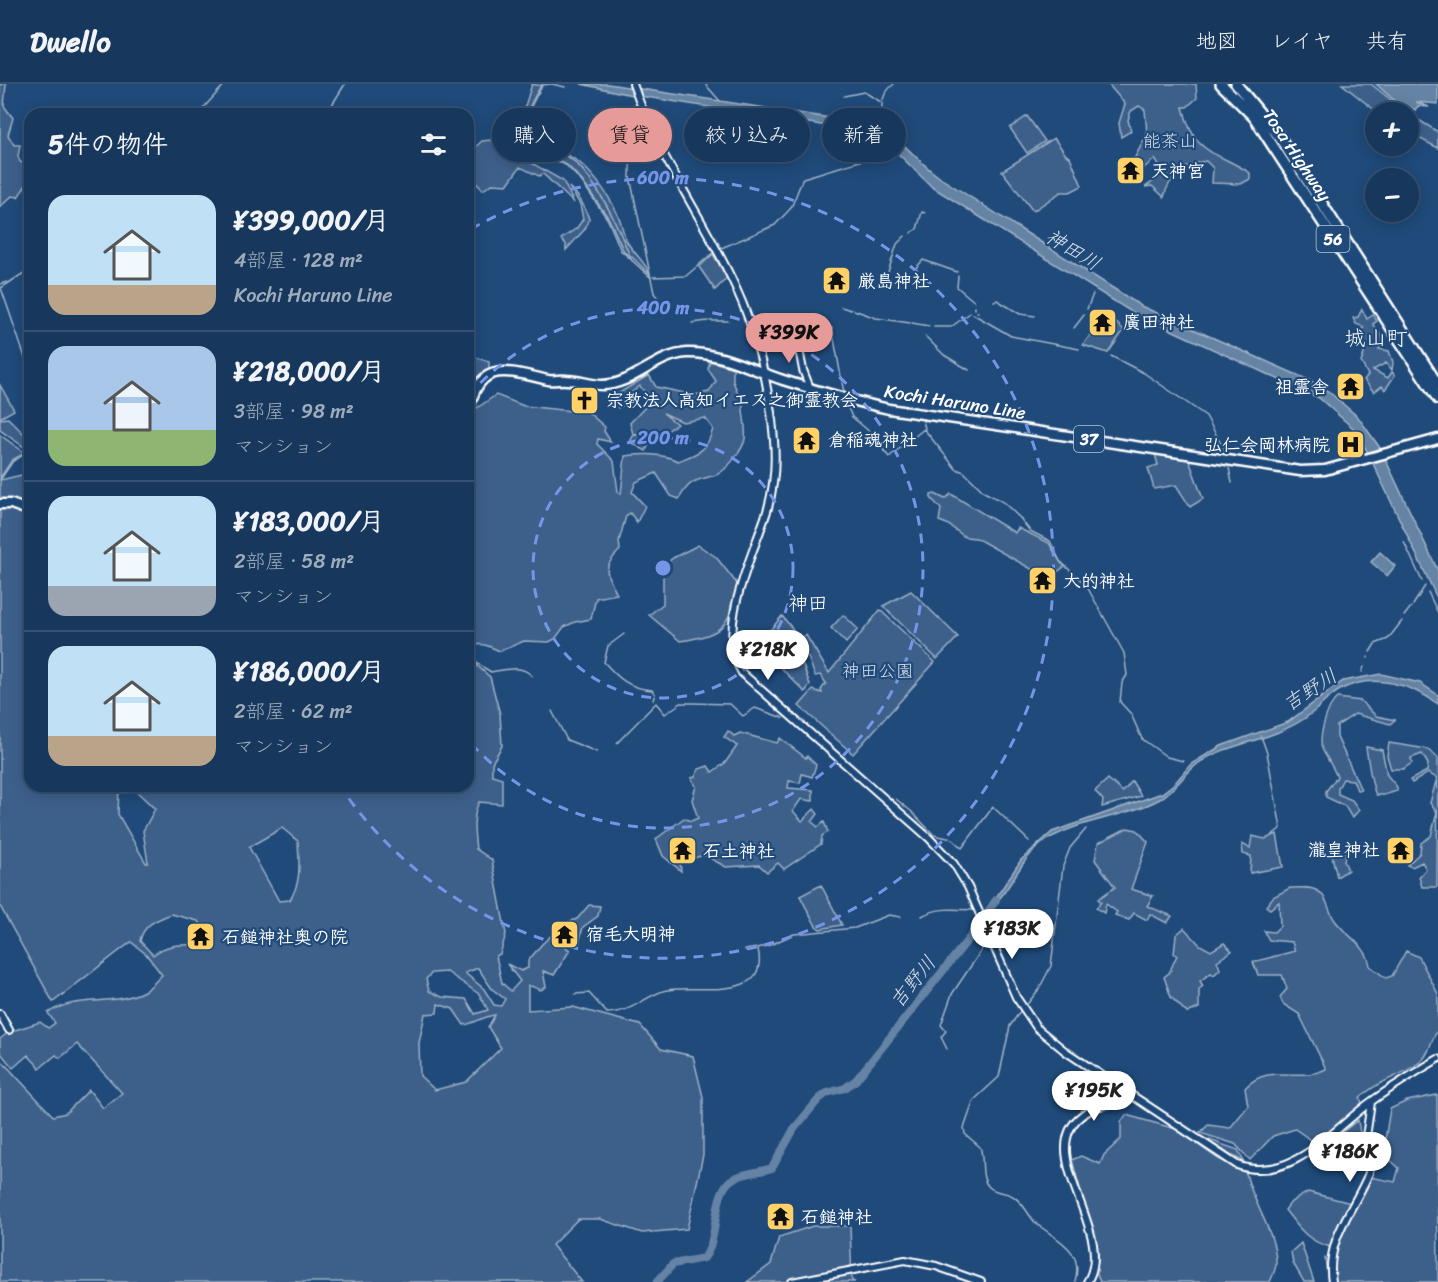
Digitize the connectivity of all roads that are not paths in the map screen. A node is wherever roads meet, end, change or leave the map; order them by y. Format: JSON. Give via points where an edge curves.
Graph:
{"nodes":[{"id":1,"x":1221,"y":84,"type":"edge"},
{"id":2,"x":1236,"y":84,"type":"edge"},
{"id":3,"x":633,"y":85,"type":"edge"},
{"id":4,"x":796,"y":334,"type":"dead end"},
{"id":5,"x":763,"y":373,"type":"junction"},
{"id":6,"x":1438,"y":385,"type":"edge"},
{"id":7,"x":810,"y":388,"type":"junction"},
{"id":8,"x":474,"y":391,"type":"edge"},
{"id":9,"x":1438,"y":399,"type":"edge"},
{"id":10,"x":1438,"y":439,"type":"edge"},
{"id":11,"x":0,"y":504,"type":"edge"},
{"id":12,"x":24,"y":509,"type":"edge"},
{"id":13,"x":0,"y":1014,"type":"edge"},
{"id":14,"x":9,"y":1030,"type":"dead end"},
{"id":15,"x":1438,"y":1059,"type":"edge"},
{"id":16,"x":1133,"y":1097,"type":"junction"},
{"id":17,"x":1371,"y":1102,"type":"junction"},
{"id":18,"x":792,"y":1282,"type":"edge"},
{"id":19,"x":981,"y":1282,"type":"edge"},
{"id":20,"x":1087,"y":1282,"type":"edge"},
{"id":21,"x":1332,"y":1282,"type":"edge"}],
"edges":[{"from":1,"to":9,"type":"highway","name":"Tosa Highway","number":"56","via":[[1254,117]]},
{"from":2,"to":6,"type":"highway","name":"Tosa Highway","number":"56","via":[[1280,138]]},
{"from":3,"to":5,"type":"street","via":[[665,162],[742,302]]},
{"from":4,"to":7,"type":"street"},
{"from":5,"to":7,"type":"main road","name":"Kochi Haruno Line","number":"37"},
{"from":5,"to":8,"type":"main road","name":"Kochi Haruno Line","number":"37","via":[[718,358],[686,353],[660,360],[605,385],[501,371]]},
{"from":5,"to":16,"type":"street","via":[[775,467],[768,507],[731,630],[736,662],[747,678],[943,852],[968,887],[1022,1009],[1056,1044]]},
{"from":7,"to":10,"type":"main road","name":"Kochi Haruno Line","number":"37","via":[[889,409],[1300,471],[1325,470]]},
{"from":11,"to":12,"type":"main road"},
{"from":13,"to":14,"type":"street"},
{"from":15,"to":17,"type":"street"},
{"from":16,"to":17,"type":"street","via":[[1217,1154],[1243,1167],[1259,1169],[1288,1164],[1301,1157]]},
{"from":16,"to":20,"type":"street","via":[[1102,1104],[1083,1114],[1072,1124],[1066,1142],[1068,1163],[1094,1248],[1093,1268]]},
{"from":17,"to":21,"type":"street","via":[[1365,1144],[1369,1173],[1337,1234],[1331,1258]]},
{"from":18,"to":19,"type":"street","via":[[905,1260],[928,1263]]}]}
